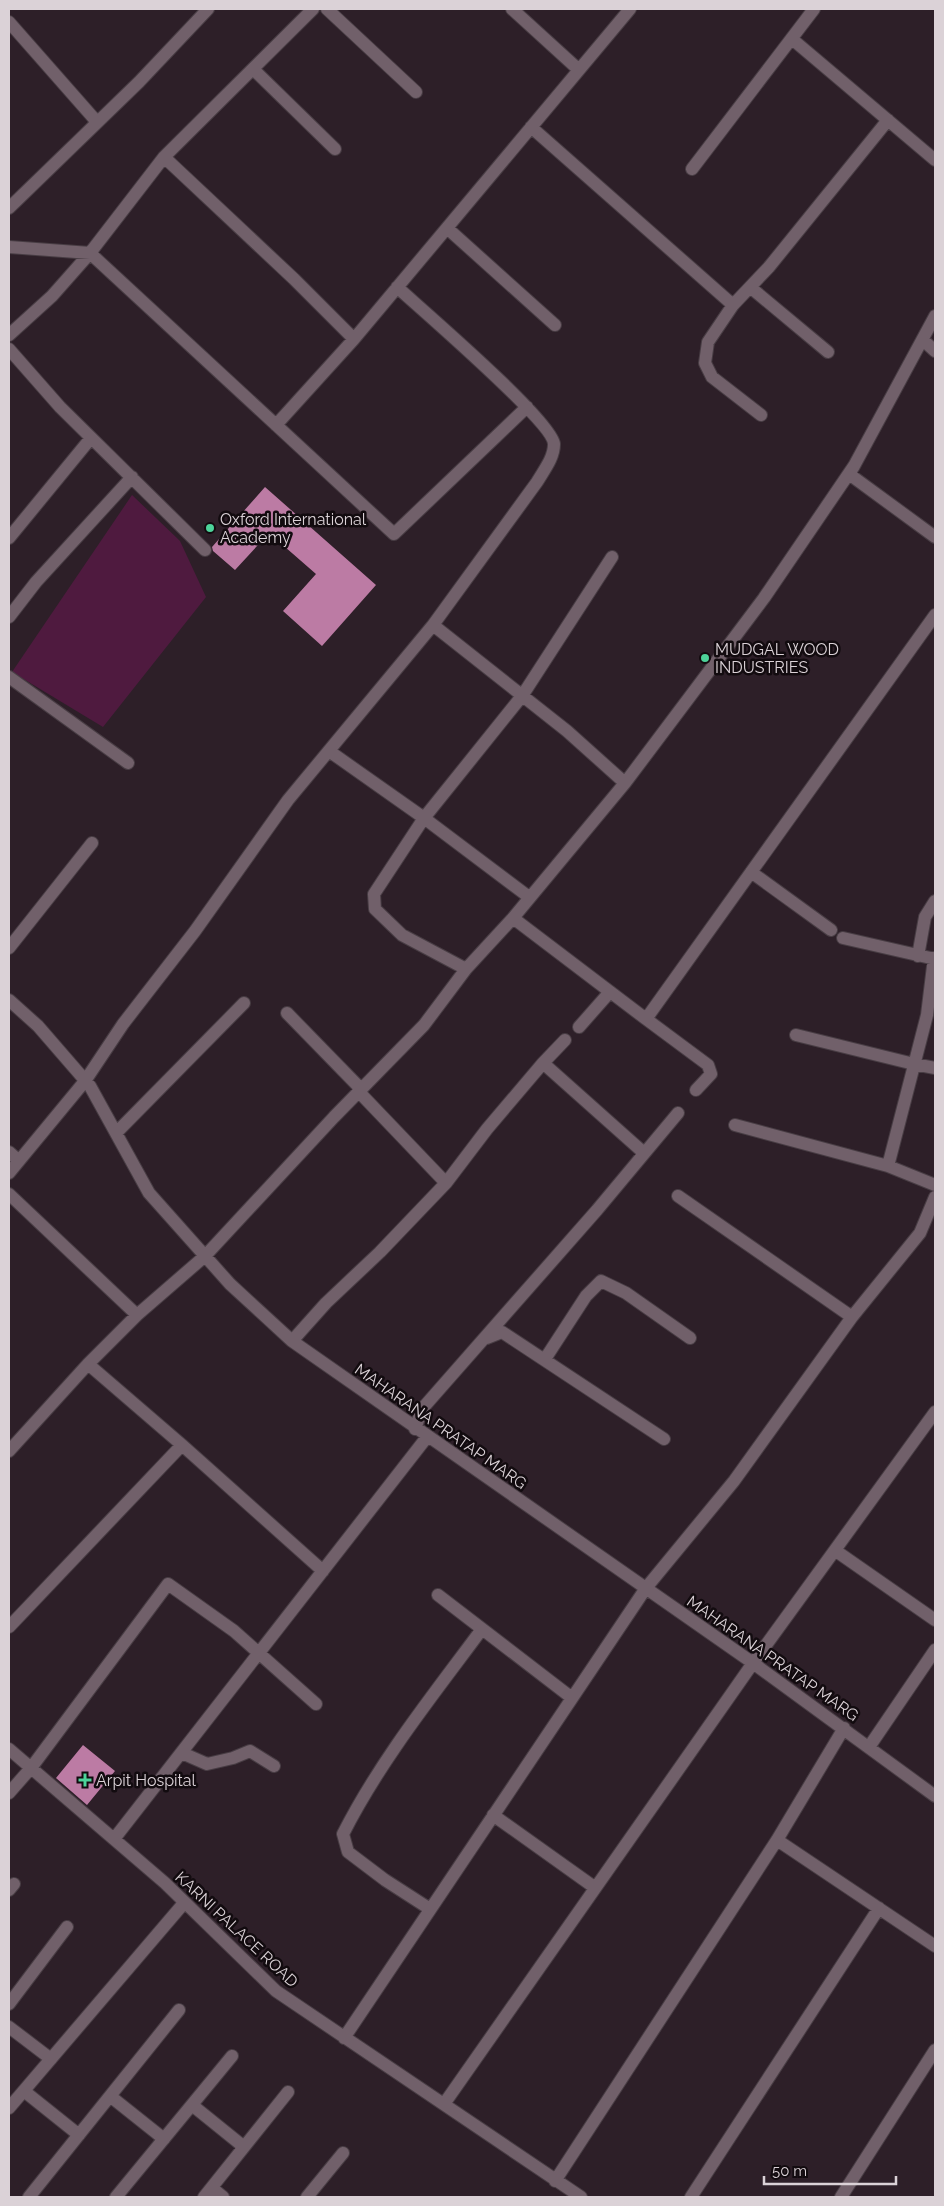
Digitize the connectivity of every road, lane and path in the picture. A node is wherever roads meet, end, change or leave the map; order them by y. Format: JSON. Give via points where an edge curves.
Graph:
{"nodes":[{"id":1,"x":208,"y":9,"type":"edge"},
{"id":2,"x":313,"y":9,"type":"edge"},
{"id":3,"x":327,"y":9,"type":"edge"},
{"id":4,"x":512,"y":9,"type":"edge"},
{"id":5,"x":630,"y":9,"type":"edge"},
{"id":6,"x":814,"y":9,"type":"edge"},
{"id":7,"x":9,"y":22,"type":"edge"},
{"id":8,"x":792,"y":39,"type":"junction"},
{"id":9,"x":253,"y":69,"type":"junction"},
{"id":10,"x":579,"y":70,"type":"junction"},
{"id":11,"x":416,"y":92,"type":"dead end"},
{"id":12,"x":888,"y":120,"type":"junction"},
{"id":13,"x":97,"y":122,"type":"junction"},
{"id":14,"x":531,"y":127,"type":"junction"},
{"id":15,"x":335,"y":149,"type":"dead end"},
{"id":16,"x":164,"y":157,"type":"junction"},
{"id":17,"x":935,"y":160,"type":"edge"},
{"id":18,"x":692,"y":169,"type":"dead end"},
{"id":19,"x":9,"y":208,"type":"edge"},
{"id":20,"x":447,"y":228,"type":"junction"},
{"id":21,"x":9,"y":246,"type":"edge"},
{"id":22,"x":90,"y":253,"type":"junction"},
{"id":23,"x":397,"y":287,"type":"junction"},
{"id":24,"x":750,"y":287,"type":"junction"},
{"id":25,"x":733,"y":305,"type":"junction"},
{"id":26,"x":935,"y":316,"type":"edge"},
{"id":27,"x":555,"y":325,"type":"dead end"},
{"id":28,"x":9,"y":335,"type":"edge"},
{"id":29,"x":354,"y":339,"type":"junction"},
{"id":30,"x":922,"y":340,"type":"junction"},
{"id":31,"x":9,"y":348,"type":"edge"},
{"id":32,"x":935,"y":351,"type":"edge"},
{"id":33,"x":828,"y":352,"type":"dead end"},
{"id":34,"x":527,"y":407,"type":"junction"},
{"id":35,"x":760,"y":415,"type":"dead end"},
{"id":36,"x":276,"y":425,"type":"junction"},
{"id":37,"x":91,"y":438,"type":"junction"},
{"id":38,"x":849,"y":474,"type":"junction"},
{"id":39,"x":132,"y":477,"type":"junction"},
{"id":40,"x":935,"y":537,"type":"edge"},
{"id":41,"x":9,"y":538,"type":"edge"},
{"id":42,"x":205,"y":550,"type":"dead end"},
{"id":43,"x":612,"y":557,"type":"dead end"},
{"id":44,"x":935,"y":614,"type":"edge"},
{"id":45,"x":9,"y":617,"type":"edge"},
{"id":46,"x":433,"y":625,"type":"junction"},
{"id":47,"x":9,"y":677,"type":"edge"},
{"id":48,"x":522,"y":696,"type":"junction"},
{"id":49,"x":329,"y":751,"type":"junction"},
{"id":50,"x":128,"y":763,"type":"dead end"},
{"id":51,"x":625,"y":783,"type":"junction"},
{"id":52,"x":424,"y":818,"type":"junction"},
{"id":53,"x":92,"y":843,"type":"dead end"},
{"id":54,"x":750,"y":872,"type":"junction"},
{"id":55,"x":529,"y":897,"type":"junction"},
{"id":56,"x":935,"y":901,"type":"edge"},
{"id":57,"x":513,"y":918,"type":"junction"},
{"id":58,"x":830,"y":930,"type":"dead end"},
{"id":59,"x":843,"y":938,"type":"dead end"},
{"id":60,"x":9,"y":948,"type":"edge"},
{"id":61,"x":918,"y":956,"type":"junction"},
{"id":62,"x":935,"y":958,"type":"edge"},
{"id":63,"x":466,"y":969,"type":"junction"},
{"id":64,"x":608,"y":992,"type":"junction"},
{"id":65,"x":9,"y":1000,"type":"edge"},
{"id":66,"x":244,"y":1003,"type":"dead end"},
{"id":67,"x":288,"y":1012,"type":"dead end"},
{"id":68,"x":646,"y":1019,"type":"junction"},
{"id":69,"x":579,"y":1026,"type":"dead end"},
{"id":70,"x":796,"y":1035,"type":"dead end"},
{"id":71,"x":565,"y":1040,"type":"dead end"},
{"id":72,"x":543,"y":1063,"type":"junction"},
{"id":73,"x":914,"y":1064,"type":"junction"},
{"id":74,"x":935,"y":1068,"type":"edge"},
{"id":75,"x":85,"y":1081,"type":"junction"},
{"id":76,"x":696,"y":1090,"type":"dead end"},
{"id":77,"x":360,"y":1091,"type":"junction"},
{"id":78,"x":678,"y":1113,"type":"dead end"},
{"id":79,"x":735,"y":1125,"type":"dead end"},
{"id":80,"x":116,"y":1134,"type":"junction"},
{"id":81,"x":9,"y":1152,"type":"edge"},
{"id":82,"x":644,"y":1153,"type":"junction"},
{"id":83,"x":19,"y":1161,"type":"junction"},
{"id":84,"x":888,"y":1166,"type":"junction"},
{"id":85,"x":9,"y":1173,"type":"edge"},
{"id":86,"x":446,"y":1183,"type":"junction"},
{"id":87,"x":935,"y":1185,"type":"edge"},
{"id":88,"x":9,"y":1194,"type":"edge"},
{"id":89,"x":678,"y":1196,"type":"dead end"},
{"id":90,"x":935,"y":1197,"type":"edge"},
{"id":91,"x":205,"y":1256,"type":"junction"},
{"id":92,"x":137,"y":1315,"type":"junction"},
{"id":93,"x":852,"y":1317,"type":"junction"},
{"id":94,"x":484,"y":1338,"type":"junction"},
{"id":95,"x":690,"y":1338,"type":"dead end"},
{"id":96,"x":292,"y":1342,"type":"junction"},
{"id":97,"x":545,"y":1359,"type":"junction"},
{"id":98,"x":88,"y":1364,"type":"junction"},
{"id":99,"x":935,"y":1412,"type":"edge"},
{"id":100,"x":415,"y":1429,"type":"junction"},
{"id":101,"x":428,"y":1437,"type":"junction"},
{"id":102,"x":664,"y":1438,"type":"dead end"},
{"id":103,"x":182,"y":1444,"type":"junction"},
{"id":104,"x":9,"y":1451,"type":"edge"},
{"id":105,"x":836,"y":1551,"type":"junction"},
{"id":106,"x":323,"y":1571,"type":"junction"},
{"id":107,"x":646,"y":1588,"type":"junction"},
{"id":108,"x":438,"y":1595,"type":"dead end"},
{"id":109,"x":935,"y":1620,"type":"edge"},
{"id":110,"x":9,"y":1627,"type":"edge"},
{"id":111,"x":482,"y":1628,"type":"junction"},
{"id":112,"x":935,"y":1650,"type":"edge"},
{"id":113,"x":258,"y":1654,"type":"junction"},
{"id":114,"x":753,"y":1663,"type":"junction"},
{"id":115,"x":572,"y":1698,"type":"junction"},
{"id":116,"x":316,"y":1704,"type":"dead end"},
{"id":117,"x":844,"y":1728,"type":"junction"},
{"id":118,"x":870,"y":1747,"type":"junction"},
{"id":119,"x":9,"y":1749,"type":"edge"},
{"id":120,"x":182,"y":1753,"type":"junction"},
{"id":121,"x":274,"y":1766,"type":"dead end"},
{"id":122,"x":30,"y":1768,"type":"junction"},
{"id":123,"x":9,"y":1793,"type":"edge"},
{"id":124,"x":935,"y":1796,"type":"edge"},
{"id":125,"x":493,"y":1815,"type":"junction"},
{"id":126,"x":114,"y":1839,"type":"junction"},
{"id":127,"x":777,"y":1840,"type":"junction"},
{"id":128,"x":594,"y":1887,"type":"junction"},
{"id":129,"x":184,"y":1903,"type":"junction"},
{"id":130,"x":879,"y":1908,"type":"junction"},
{"id":131,"x":430,"y":1910,"type":"junction"},
{"id":132,"x":67,"y":1927,"type":"dead end"},
{"id":133,"x":935,"y":1946,"type":"edge"},
{"id":134,"x":9,"y":2004,"type":"edge"},
{"id":135,"x":179,"y":2010,"type":"dead end"},
{"id":136,"x":9,"y":2027,"type":"edge"},
{"id":137,"x":344,"y":2038,"type":"junction"},
{"id":138,"x":935,"y":2050,"type":"edge"},
{"id":139,"x":232,"y":2056,"type":"dead end"},
{"id":140,"x":51,"y":2059,"type":"junction"},
{"id":141,"x":24,"y":2091,"type":"junction"},
{"id":142,"x":288,"y":2092,"type":"dead end"},
{"id":143,"x":110,"y":2096,"type":"junction"},
{"id":144,"x":444,"y":2104,"type":"junction"},
{"id":145,"x":192,"y":2105,"type":"junction"},
{"id":146,"x":9,"y":2108,"type":"edge"},
{"id":147,"x":79,"y":2135,"type":"junction"},
{"id":148,"x":164,"y":2139,"type":"junction"},
{"id":149,"x":244,"y":2147,"type":"junction"},
{"id":150,"x":343,"y":2153,"type":"dead end"},
{"id":151,"x":555,"y":2180,"type":"junction"},
{"id":152,"x":208,"y":2193,"type":"edge"},
{"id":153,"x":29,"y":2197,"type":"edge"},
{"id":154,"x":116,"y":2197,"type":"edge"},
{"id":155,"x":223,"y":2197,"type":"edge"},
{"id":156,"x":307,"y":2197,"type":"edge"},
{"id":157,"x":581,"y":2197,"type":"edge"},
{"id":158,"x":691,"y":2197,"type":"edge"},
{"id":159,"x":841,"y":2197,"type":"edge"}],
"edges":[{"from":1,"to":13,"type":"street"},
{"from":2,"to":9,"type":"street"},
{"from":3,"to":11,"type":"street"},
{"from":4,"to":10,"type":"street"},
{"from":5,"to":10,"type":"street"},
{"from":6,"to":8,"type":"street"},
{"from":7,"to":13,"type":"street"},
{"from":8,"to":12,"type":"street"},
{"from":8,"to":18,"type":"street"},
{"from":9,"to":15,"type":"street"},
{"from":9,"to":16,"type":"street"},
{"from":10,"to":14,"type":"street"},
{"from":12,"to":17,"type":"street"},
{"from":12,"to":24,"type":"street"},
{"from":13,"to":19,"type":"street"},
{"from":14,"to":20,"type":"street"},
{"from":14,"to":25,"type":"street"},
{"from":16,"to":22,"type":"street"},
{"from":16,"to":29,"type":"street"},
{"from":20,"to":23,"type":"street"},
{"from":20,"to":27,"type":"street"},
{"from":21,"to":22,"type":"street"},
{"from":22,"to":28,"type":"street","via":[[52,296]]},
{"from":22,"to":36,"type":"street"},
{"from":23,"to":29,"type":"street"},
{"from":23,"to":34,"type":"street"},
{"from":24,"to":25,"type":"street"},
{"from":24,"to":33,"type":"street"},
{"from":25,"to":35,"type":"street","via":[[708,342],[705,363],[712,377]]},
{"from":26,"to":30,"type":"street"},
{"from":29,"to":36,"type":"street"},
{"from":30,"to":32,"type":"street"},
{"from":30,"to":38,"type":"street"},
{"from":31,"to":37,"type":"street"},
{"from":34,"to":36,"type":"street","via":[[394,534]]},
{"from":34,"to":46,"type":"street","via":[[554,442],[552,457]]},
{"from":37,"to":39,"type":"street"},
{"from":37,"to":41,"type":"street"},
{"from":38,"to":40,"type":"street"},
{"from":38,"to":51,"type":"street","via":[[764,598]]},
{"from":39,"to":42,"type":"street"},
{"from":39,"to":45,"type":"street","via":[[36,582]]},
{"from":43,"to":48,"type":"street"},
{"from":44,"to":54,"type":"street"},
{"from":46,"to":48,"type":"street"},
{"from":46,"to":49,"type":"street"},
{"from":47,"to":50,"type":"street"},
{"from":48,"to":51,"type":"street"},
{"from":48,"to":52,"type":"street"},
{"from":49,"to":52,"type":"street"},
{"from":49,"to":75,"type":"street","via":[[288,800]]},
{"from":51,"to":55,"type":"street"},
{"from":52,"to":55,"type":"street"},
{"from":52,"to":63,"type":"street","via":[[374,894],[375,909],[402,935]]},
{"from":53,"to":60,"type":"street"},
{"from":54,"to":58,"type":"street"},
{"from":54,"to":68,"type":"street"},
{"from":55,"to":57,"type":"street"},
{"from":56,"to":61,"type":"street","via":[[925,917]]},
{"from":57,"to":63,"type":"street"},
{"from":57,"to":64,"type":"street"},
{"from":59,"to":61,"type":"street"},
{"from":61,"to":62,"type":"street"},
{"from":62,"to":73,"type":"street","via":[[927,1015]]},
{"from":63,"to":77,"type":"street","via":[[424,1025]]},
{"from":64,"to":68,"type":"street"},
{"from":64,"to":69,"type":"street"},
{"from":65,"to":75,"type":"street","name":"MAHARANA PRATAP MARG","via":[[38,1026]]},
{"from":66,"to":80,"type":"street"},
{"from":67,"to":77,"type":"street"},
{"from":68,"to":76,"type":"street","via":[[708,1065],[711,1074]]},
{"from":70,"to":73,"type":"street"},
{"from":71,"to":72,"type":"street"},
{"from":72,"to":82,"type":"street"},
{"from":72,"to":86,"type":"street"},
{"from":73,"to":74,"type":"street"},
{"from":73,"to":84,"type":"street"},
{"from":75,"to":80,"type":"street","name":"MAHARANA PRATAP MARG"},
{"from":75,"to":83,"type":"street"},
{"from":77,"to":86,"type":"street"},
{"from":77,"to":91,"type":"street"},
{"from":78,"to":82,"type":"street"},
{"from":79,"to":84,"type":"street"},
{"from":80,"to":91,"type":"street","name":"MAHARANA PRATAP MARG","via":[[149,1193]]},
{"from":81,"to":83,"type":"street"},
{"from":82,"to":94,"type":"street"},
{"from":83,"to":85,"type":"street"},
{"from":84,"to":87,"type":"street"},
{"from":86,"to":96,"type":"street","via":[[326,1303]]},
{"from":88,"to":92,"type":"street"},
{"from":89,"to":93,"type":"street"},
{"from":90,"to":93,"type":"street","via":[[920,1233]]},
{"from":91,"to":92,"type":"street"},
{"from":91,"to":96,"type":"street","name":"MAHARANA PRATAP MARG"},
{"from":92,"to":98,"type":"street"},
{"from":93,"to":107,"type":"street","via":[[734,1481]]},
{"from":94,"to":97,"type":"street","via":[[502,1332]]},
{"from":94,"to":100,"type":"street","via":[[422,1409]]},
{"from":95,"to":97,"type":"street","via":[[626,1293],[601,1281],[586,1296]]},
{"from":96,"to":100,"type":"street","name":"MAHARANA PRATAP MARG"},
{"from":97,"to":102,"type":"street"},
{"from":98,"to":103,"type":"street"},
{"from":98,"to":104,"type":"street"},
{"from":99,"to":105,"type":"street"},
{"from":100,"to":101,"type":"street","name":"MAHARANA PRATAP MARG"},
{"from":101,"to":106,"type":"street"},
{"from":101,"to":107,"type":"street","name":"MAHARANA PRATAP MARG"},
{"from":103,"to":106,"type":"street"},
{"from":103,"to":110,"type":"street"},
{"from":105,"to":109,"type":"street"},
{"from":105,"to":114,"type":"street"},
{"from":106,"to":113,"type":"street"},
{"from":107,"to":114,"type":"street","name":"MAHARANA PRATAP MARG"},
{"from":107,"to":115,"type":"street"},
{"from":108,"to":111,"type":"street"},
{"from":111,"to":115,"type":"street"},
{"from":111,"to":131,"type":"street","via":[[383,1766],[343,1834],[348,1852]]},
{"from":112,"to":118,"type":"street"},
{"from":113,"to":116,"type":"street"},
{"from":113,"to":120,"type":"street"},
{"from":113,"to":122,"type":"street","via":[[234,1631],[168,1584]]},
{"from":114,"to":117,"type":"street","name":"MAHARANA PRATAP MARG"},
{"from":114,"to":128,"type":"street"},
{"from":115,"to":125,"type":"street"},
{"from":117,"to":118,"type":"street","name":"MAHARANA PRATAP MARG"},
{"from":117,"to":127,"type":"street"},
{"from":118,"to":124,"type":"street","name":"MAHARANA PRATAP MARG"},
{"from":119,"to":122,"type":"street","name":"KARNI PALACE ROAD"},
{"from":120,"to":121,"type":"street","via":[[206,1764],[250,1751]]},
{"from":120,"to":126,"type":"street"},
{"from":122,"to":123,"type":"street"},
{"from":122,"to":126,"type":"street","name":"KARNI PALACE ROAD"},
{"from":125,"to":128,"type":"street"},
{"from":125,"to":131,"type":"street"},
{"from":126,"to":129,"type":"street","name":"KARNI PALACE ROAD"},
{"from":127,"to":130,"type":"street"},
{"from":127,"to":151,"type":"street"},
{"from":128,"to":144,"type":"street"},
{"from":129,"to":137,"type":"street","name":"KARNI PALACE ROAD","via":[[276,1991]]},
{"from":129,"to":140,"type":"street"},
{"from":130,"to":133,"type":"street"},
{"from":130,"to":158,"type":"street"},
{"from":131,"to":137,"type":"street"},
{"from":132,"to":134,"type":"street"},
{"from":135,"to":143,"type":"street"},
{"from":136,"to":140,"type":"street"},
{"from":137,"to":144,"type":"street","name":"KARNI PALACE ROAD"},
{"from":138,"to":159,"type":"street"},
{"from":139,"to":145,"type":"street"},
{"from":140,"to":141,"type":"street"},
{"from":141,"to":146,"type":"street"},
{"from":141,"to":147,"type":"street"},
{"from":142,"to":149,"type":"street"},
{"from":143,"to":147,"type":"street"},
{"from":143,"to":148,"type":"street"},
{"from":144,"to":151,"type":"street","name":"KARNI PALACE ROAD"},
{"from":145,"to":148,"type":"street"},
{"from":145,"to":149,"type":"street"},
{"from":147,"to":153,"type":"street"},
{"from":148,"to":154,"type":"street"},
{"from":149,"to":152,"type":"street"},
{"from":150,"to":156,"type":"street"},
{"from":151,"to":157,"type":"street","name":"KARNI PALACE ROAD"},
{"from":152,"to":155,"type":"street"}]}
